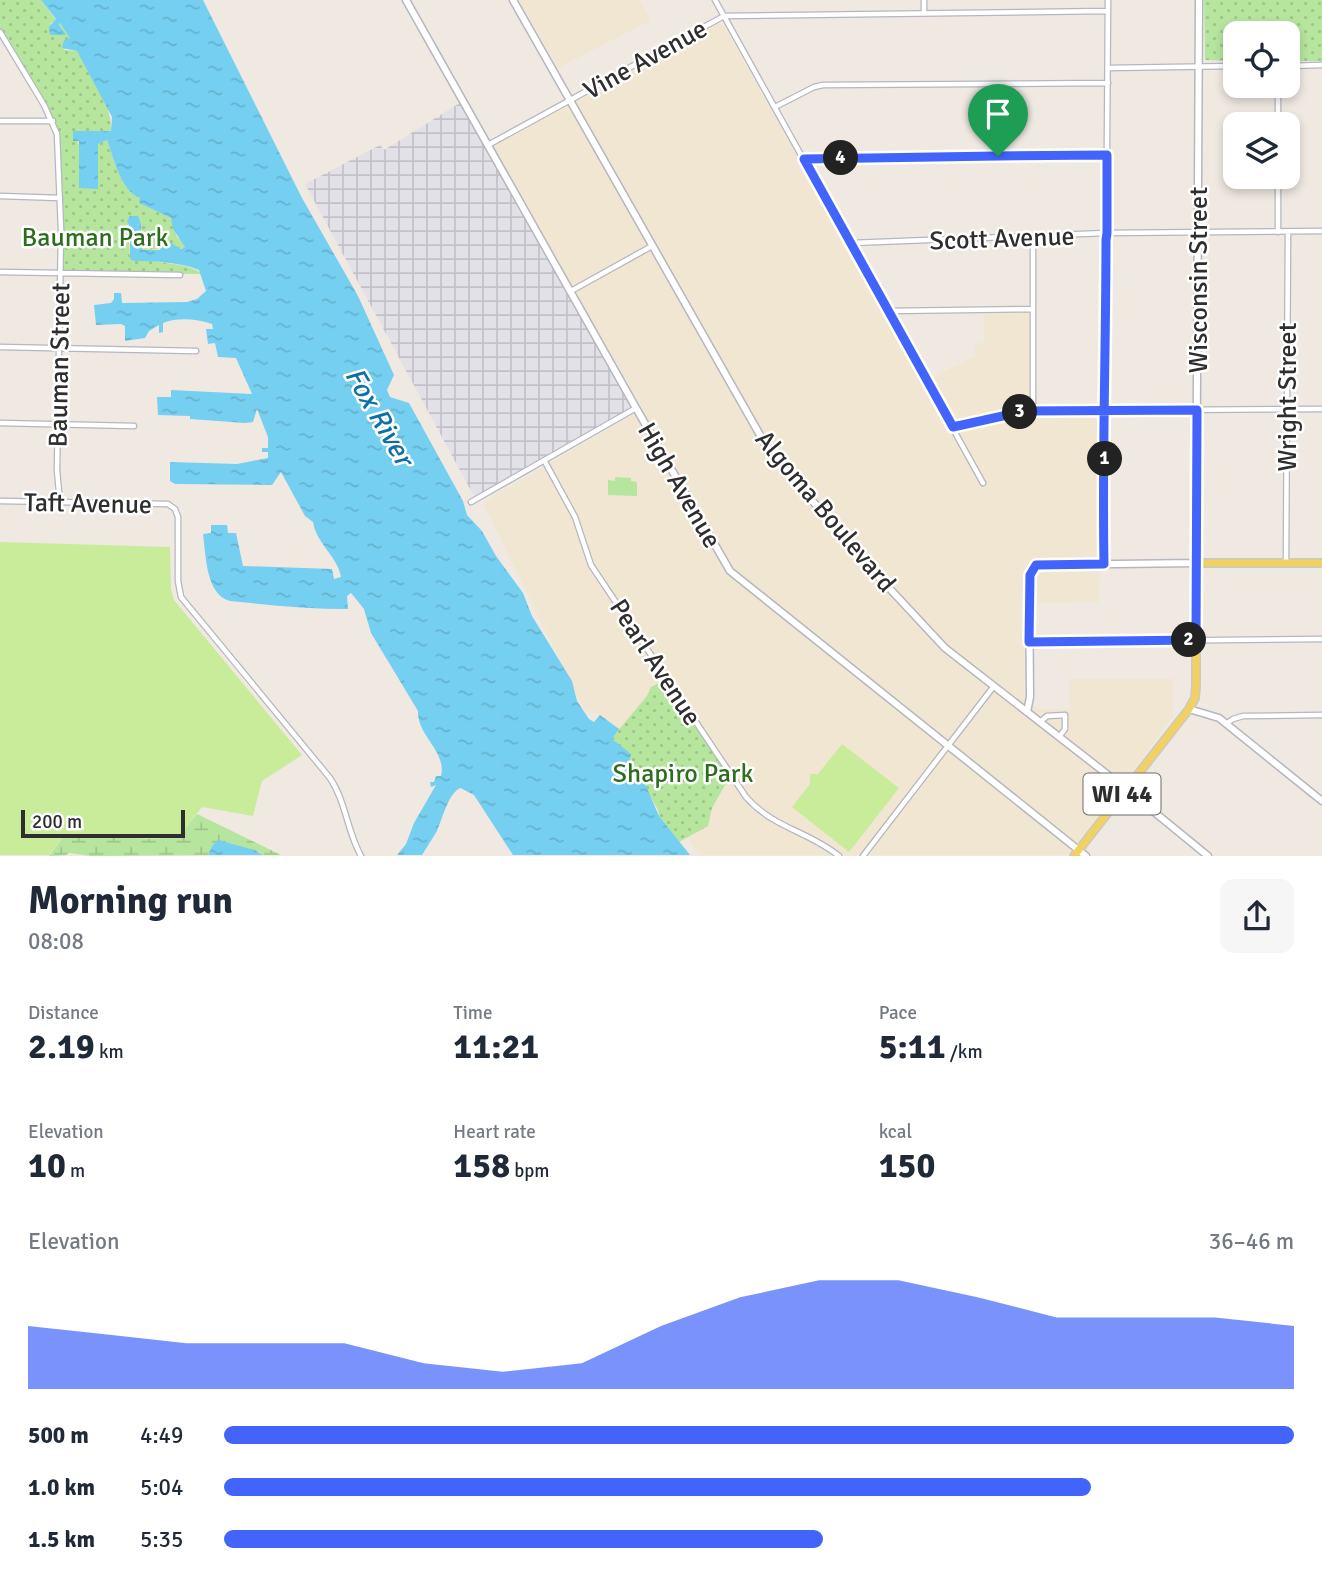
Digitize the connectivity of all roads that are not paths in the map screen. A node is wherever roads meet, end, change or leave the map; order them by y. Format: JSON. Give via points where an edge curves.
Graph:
{"nodes":[{"id":1,"x":407,"y":0,"type":"edge"},
{"id":2,"x":513,"y":0,"type":"edge"},
{"id":3,"x":715,"y":0,"type":"edge"},
{"id":4,"x":924,"y":0,"type":"edge"},
{"id":5,"x":1108,"y":0,"type":"edge"},
{"id":6,"x":1199,"y":0,"type":"edge"},
{"id":7,"x":1108,"y":11,"type":"junction"},
{"id":8,"x":924,"y":13,"type":"junction"},
{"id":9,"x":724,"y":16,"type":"junction"},
{"id":10,"x":0,"y":32,"type":"edge"},
{"id":11,"x":7,"y":44,"type":"junction"},
{"id":12,"x":0,"y":45,"type":"edge"},
{"id":13,"x":1322,"y":65,"type":"edge"},
{"id":14,"x":1199,"y":66,"type":"junction"},
{"id":15,"x":1223,"y":66,"type":"edge"},
{"id":16,"x":1300,"y":66,"type":"edge"},
{"id":17,"x":1108,"y":68,"type":"junction"},
{"id":18,"x":1108,"y":83,"type":"junction"},
{"id":19,"x":570,"y":101,"type":"junction"},
{"id":20,"x":775,"y":107,"type":"junction"},
{"id":21,"x":0,"y":121,"type":"edge"},
{"id":22,"x":53,"y":121,"type":"junction"},
{"id":23,"x":488,"y":145,"type":"junction"},
{"id":24,"x":1107,"y":155,"type":"junction"},
{"id":25,"x":804,"y":159,"type":"junction"},
{"id":26,"x":1278,"y":189,"type":"edge"},
{"id":27,"x":0,"y":196,"type":"edge"},
{"id":28,"x":60,"y":198,"type":"junction"},
{"id":29,"x":1322,"y":231,"type":"edge"},
{"id":30,"x":1198,"y":232,"type":"junction"},
{"id":31,"x":1278,"y":232,"type":"junction"},
{"id":32,"x":1288,"y":232,"type":"junction"},
{"id":33,"x":1107,"y":233,"type":"junction"},
{"id":34,"x":1033,"y":237,"type":"junction"},
{"id":35,"x":851,"y":243,"type":"junction"},
{"id":36,"x":652,"y":246,"type":"junction"},
{"id":37,"x":0,"y":272,"type":"edge"},
{"id":38,"x":60,"y":273,"type":"junction"},
{"id":39,"x":180,"y":275,"type":"dead end"},
{"id":40,"x":570,"y":291,"type":"junction"},
{"id":41,"x":1033,"y":309,"type":"junction"},
{"id":42,"x":888,"y":311,"type":"junction"},
{"id":43,"x":0,"y":347,"type":"edge"},
{"id":44,"x":58,"y":349,"type":"junction"},
{"id":45,"x":196,"y":351,"type":"dead end"},
{"id":46,"x":636,"y":408,"type":"junction"},
{"id":47,"x":1287,"y":409,"type":"junction"},
{"id":48,"x":1322,"y":409,"type":"edge"},
{"id":49,"x":1197,"y":410,"type":"junction"},
{"id":50,"x":1033,"y":411,"type":"junction"},
{"id":51,"x":1105,"y":411,"type":"junction"},
{"id":52,"x":0,"y":423,"type":"edge"},
{"id":53,"x":57,"y":424,"type":"junction"},
{"id":54,"x":134,"y":426,"type":"dead end"},
{"id":55,"x":953,"y":427,"type":"junction"},
{"id":56,"x":544,"y":460,"type":"junction"},
{"id":57,"x":983,"y":483,"type":"dead end"},
{"id":58,"x":0,"y":501,"type":"edge"},
{"id":59,"x":471,"y":502,"type":"dead end"},
{"id":60,"x":60,"y":503,"type":"junction"},
{"id":61,"x":1286,"y":563,"type":"junction"},
{"id":62,"x":1322,"y":563,"type":"edge"},
{"id":63,"x":1104,"y":564,"type":"junction"},
{"id":64,"x":1196,"y":564,"type":"junction"},
{"id":65,"x":1322,"y":639,"type":"edge"},
{"id":66,"x":1196,"y":640,"type":"junction"},
{"id":67,"x":1029,"y":642,"type":"junction"},
{"id":68,"x":994,"y":686,"type":"junction"},
{"id":69,"x":1189,"y":709,"type":"junction"},
{"id":70,"x":1027,"y":712,"type":"junction"},
{"id":71,"x":1322,"y":715,"type":"edge"},
{"id":72,"x":1040,"y":722,"type":"junction"},
{"id":73,"x":1227,"y":724,"type":"junction"},
{"id":74,"x":1059,"y":737,"type":"junction"},
{"id":75,"x":949,"y":745,"type":"junction"},
{"id":76,"x":1126,"y":789,"type":"junction"},
{"id":77,"x":1322,"y":801,"type":"edge"},
{"id":78,"x":1076,"y":853,"type":"edge"},
{"id":79,"x":361,"y":856,"type":"edge"},
{"id":80,"x":839,"y":856,"type":"edge"},
{"id":81,"x":863,"y":856,"type":"edge"},
{"id":82,"x":1086,"y":856,"type":"edge"},
{"id":83,"x":1208,"y":856,"type":"edge"}],
"edges":[{"from":1,"to":23,"type":"main road","name":"High Avenue"},
{"from":2,"to":19,"type":"main road","name":"Algoma Boulevard"},
{"from":3,"to":9,"type":"street"},
{"from":4,"to":8,"type":"street"},
{"from":5,"to":7,"type":"street"},
{"from":6,"to":14,"type":"main road","name":"Wisconsin Street"},
{"from":7,"to":8,"type":"street","name":"Vine Avenue"},
{"from":7,"to":17,"type":"street"},
{"from":8,"to":9,"type":"street","name":"Vine Avenue"},
{"from":9,"to":19,"type":"street","name":"Vine Avenue"},
{"from":9,"to":20,"type":"street"},
{"from":10,"to":11,"type":"street","name":"Bauman Street"},
{"from":11,"to":12,"type":"street"},
{"from":11,"to":22,"type":"street","name":"Bauman Street"},
{"from":13,"to":16,"type":"street"},
{"from":14,"to":15,"type":"street"},
{"from":14,"to":17,"type":"street"},
{"from":14,"to":30,"type":"main road","name":"Wisconsin Street"},
{"from":17,"to":18,"type":"street"},
{"from":18,"to":20,"type":"street","via":[[823,85]]},
{"from":18,"to":24,"type":"street"},
{"from":19,"to":23,"type":"street","name":"Vine Avenue"},
{"from":19,"to":36,"type":"main road","name":"Algoma Boulevard"},
{"from":20,"to":25,"type":"street"},
{"from":21,"to":22,"type":"street"},
{"from":22,"to":28,"type":"street","name":"Bauman Street","via":[[59,145]]},
{"from":23,"to":40,"type":"main road","name":"High Avenue"},
{"from":24,"to":25,"type":"street"},
{"from":24,"to":33,"type":"street"},
{"from":25,"to":35,"type":"street"},
{"from":26,"to":31,"type":"street"},
{"from":27,"to":28,"type":"street"},
{"from":28,"to":38,"type":"street","name":"Bauman Street"},
{"from":29,"to":32,"type":"street","name":"Scott Avenue"},
{"from":30,"to":31,"type":"street","name":"Scott Avenue"},
{"from":30,"to":33,"type":"street","name":"Scott Avenue"},
{"from":30,"to":49,"type":"main road","name":"Wisconsin Street"},
{"from":31,"to":32,"type":"street","name":"Scott Avenue"},
{"from":32,"to":47,"type":"street","name":"Wright Street"},
{"from":33,"to":34,"type":"street","name":"Scott Avenue"},
{"from":33,"to":51,"type":"street"},
{"from":34,"to":35,"type":"street","name":"Scott Avenue"},
{"from":34,"to":41,"type":"street"},
{"from":35,"to":42,"type":"street"},
{"from":36,"to":40,"type":"street"},
{"from":36,"to":68,"type":"main road","name":"Algoma Boulevard","via":[[766,447],[938,641]]},
{"from":37,"to":38,"type":"street"},
{"from":38,"to":39,"type":"street"},
{"from":38,"to":44,"type":"street","name":"Bauman Street"},
{"from":40,"to":46,"type":"main road","name":"High Avenue"},
{"from":41,"to":42,"type":"street"},
{"from":41,"to":50,"type":"street"},
{"from":42,"to":55,"type":"street"},
{"from":43,"to":44,"type":"street"},
{"from":44,"to":45,"type":"street"},
{"from":44,"to":53,"type":"street","name":"Bauman Street"},
{"from":46,"to":56,"type":"street"},
{"from":46,"to":75,"type":"main road","name":"High Avenue","via":[[730,571]]},
{"from":47,"to":48,"type":"street"},
{"from":47,"to":49,"type":"street"},
{"from":47,"to":61,"type":"street","name":"Wright Street"},
{"from":49,"to":51,"type":"street"},
{"from":49,"to":64,"type":"main road","name":"Wisconsin Street"},
{"from":50,"to":51,"type":"street"},
{"from":50,"to":55,"type":"street"},
{"from":51,"to":63,"type":"street"},
{"from":52,"to":53,"type":"street"},
{"from":53,"to":54,"type":"street"},
{"from":53,"to":60,"type":"street","name":"Bauman Street"},
{"from":55,"to":57,"type":"street"},
{"from":56,"to":59,"type":"street"},
{"from":56,"to":80,"type":"street","name":"Pearl Avenue","via":[[575,517],[591,565],[746,797],[774,822],[816,840]]},
{"from":58,"to":60,"type":"street","name":"Taft Avenue"},
{"from":60,"to":79,"type":"street","name":"Taft Avenue","via":[[168,505],[175,509],[181,597],[330,778],[341,796]]},
{"from":61,"to":62,"type":"main road"},
{"from":61,"to":64,"type":"main road"},
{"from":63,"to":64,"type":"main road"},
{"from":63,"to":67,"type":"main road","via":[[1036,565],[1030,571]]},
{"from":64,"to":66,"type":"main road","name":"Wisconsin Street","number":"WI 44"},
{"from":65,"to":66,"type":"street"},
{"from":66,"to":67,"type":"street"},
{"from":66,"to":69,"type":"main road","name":"Wisconsin Street","number":"WI 44","via":[[1196,693]]},
{"from":67,"to":70,"type":"main road"},
{"from":68,"to":70,"type":"main road","name":"Algoma Boulevard"},
{"from":68,"to":75,"type":"street"},
{"from":69,"to":73,"type":"main road"},
{"from":69,"to":76,"type":"main road","name":"Wisconsin Street","number":"WI 44"},
{"from":70,"to":72,"type":"main road","name":"Algoma Boulevard"},
{"from":71,"to":73,"type":"street","via":[[1243,716]]},
{"from":72,"to":74,"type":"main road","name":"Algoma Boulevard"},
{"from":72,"to":74,"type":"street","via":[[1047,716],[1065,715],[1066,729]]},
{"from":73,"to":77,"type":"main road"},
{"from":74,"to":76,"type":"main road","name":"Algoma Boulevard"},
{"from":75,"to":78,"type":"main road","name":"High Avenue"},
{"from":75,"to":81,"type":"street"},
{"from":76,"to":78,"type":"main road","name":"Wisconsin Street","number":"WI 44"},
{"from":76,"to":83,"type":"main road","name":"Algoma Boulevard"},
{"from":78,"to":82,"type":"main road","name":"High Avenue"}]}
